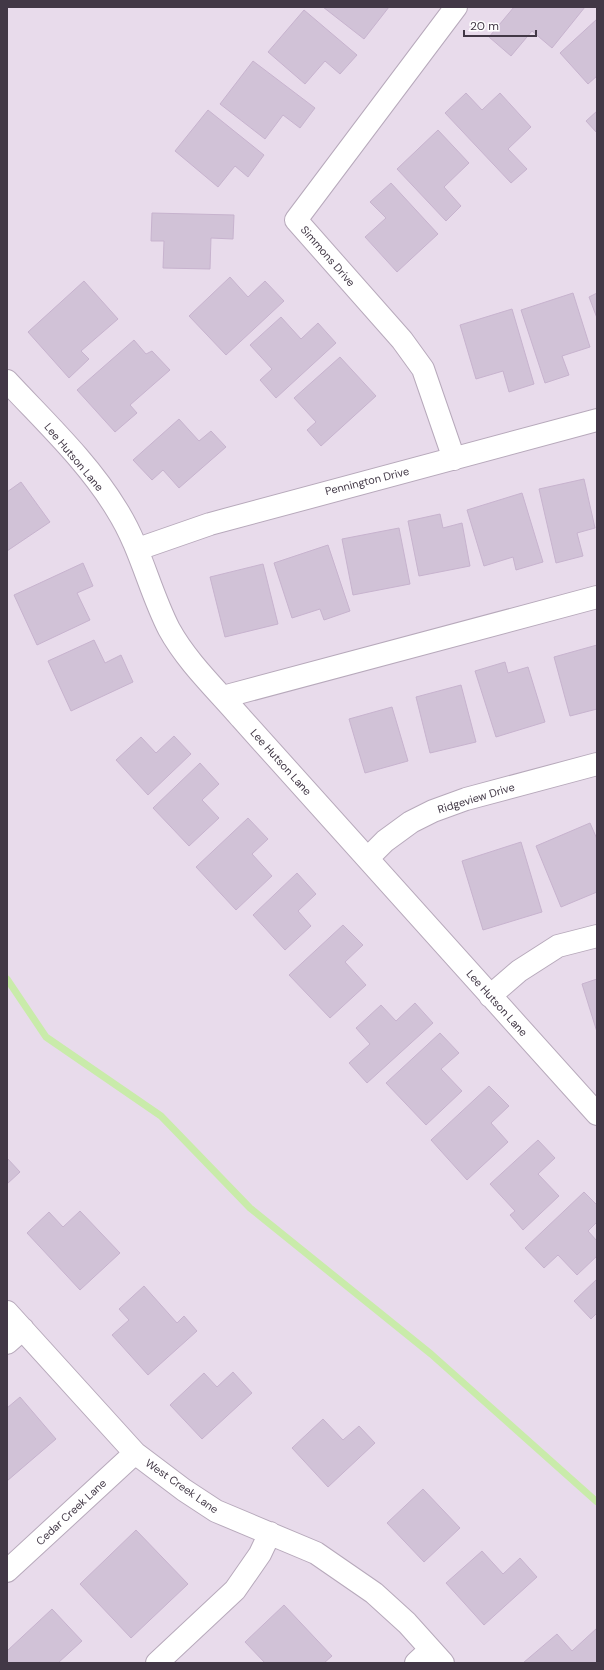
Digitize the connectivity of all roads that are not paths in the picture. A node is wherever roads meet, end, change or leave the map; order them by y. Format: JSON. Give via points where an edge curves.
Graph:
{"nodes":[{"id":1,"x":456,"y":7,"type":"edge"},
{"id":2,"x":7,"y":381,"type":"edge"},
{"id":3,"x":597,"y":420,"type":"edge"},
{"id":4,"x":454,"y":459,"type":"junction"},
{"id":5,"x":138,"y":549,"type":"junction"},
{"id":6,"x":597,"y":596,"type":"edge"},
{"id":7,"x":223,"y":697,"type":"junction"},
{"id":8,"x":597,"y":764,"type":"edge"},
{"id":9,"x":368,"y":858,"type":"junction"},
{"id":10,"x":597,"y":936,"type":"edge"},
{"id":11,"x":490,"y":996,"type":"junction"},
{"id":12,"x":597,"y":1114,"type":"edge"},
{"id":13,"x":7,"y":1312,"type":"edge"},
{"id":14,"x":23,"y":1329,"type":"junction"},
{"id":15,"x":7,"y":1344,"type":"edge"},
{"id":16,"x":135,"y":1453,"type":"junction"},
{"id":17,"x":270,"y":1533,"type":"junction"},
{"id":18,"x":7,"y":1571,"type":"edge"},
{"id":19,"x":430,"y":1659,"type":"edge"},
{"id":20,"x":157,"y":1663,"type":"edge"}],
"edges":[{"from":1,"to":4,"type":"street","name":"Simmons Drive","via":[[296,220],[402,340],[423,369]]},
{"from":2,"to":5,"type":"street","name":"Lee Hutson Lane","via":[[85,466],[117,510]]},
{"from":3,"to":4,"type":"street","name":"Pennington Drive"},
{"from":4,"to":5,"type":"street","name":"Pennington Drive","via":[[210,524]]},
{"from":5,"to":7,"type":"street","name":"Lee Hutson Lane","via":[[170,630],[188,657]]},
{"from":6,"to":7,"type":"street"},
{"from":7,"to":9,"type":"street","name":"Lee Hutson Lane"},
{"from":8,"to":9,"type":"street","name":"Ridgeview Drive","via":[[466,799],[433,811],[398,831]]},
{"from":9,"to":11,"type":"street","name":"Lee Hutson Lane"},
{"from":10,"to":11,"type":"street","via":[[558,946],[519,971]]},
{"from":11,"to":12,"type":"street","name":"Lee Hutson Lane"},
{"from":13,"to":14,"type":"street","name":"West Creek Lane"},
{"from":14,"to":15,"type":"street"},
{"from":14,"to":16,"type":"street","name":"West Creek Lane"},
{"from":16,"to":17,"type":"street","name":"West Creek Lane","via":[[216,1511]]},
{"from":16,"to":18,"type":"street","name":"Cedar Creek Lane"},
{"from":17,"to":19,"type":"street","name":"West Creek Lane","via":[[316,1553],[374,1593],[407,1623]]},
{"from":17,"to":20,"type":"street","via":[[260,1554],[235,1590]]}]}
